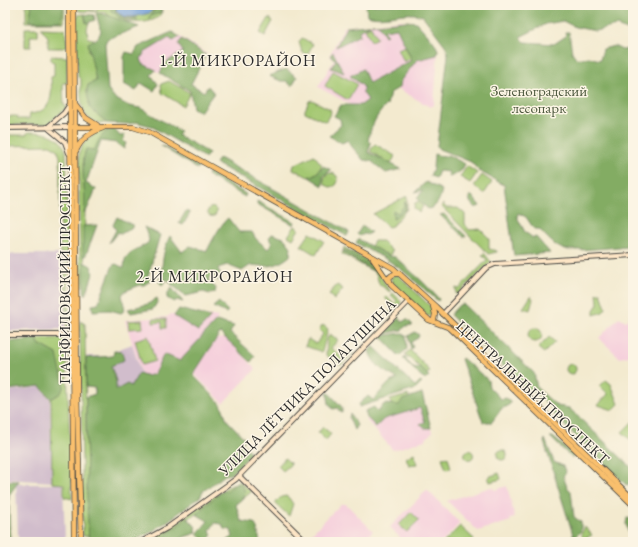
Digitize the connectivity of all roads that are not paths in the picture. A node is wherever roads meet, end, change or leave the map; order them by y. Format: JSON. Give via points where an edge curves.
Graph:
{"nodes":[{"id":1,"x":69,"y":5,"type":"edge"},
{"id":2,"x":74,"y":5,"type":"edge"},
{"id":3,"x":72,"y":103,"type":"junction"},
{"id":4,"x":47,"y":127,"type":"junction"},
{"id":5,"x":73,"y":127,"type":"junction"},
{"id":6,"x":108,"y":127,"type":"junction"},
{"id":7,"x":5,"y":128,"type":"edge"},
{"id":8,"x":75,"y":154,"type":"junction"},
{"id":9,"x":71,"y":168,"type":"junction"},
{"id":10,"x":368,"y":254,"type":"junction"},
{"id":11,"x":633,"y":255,"type":"edge"},
{"id":12,"x":400,"y":274,"type":"junction"},
{"id":13,"x":391,"y":285,"type":"junction"},
{"id":14,"x":408,"y":302,"type":"junction"},
{"id":15,"x":432,"y":304,"type":"junction"},
{"id":16,"x":443,"y":314,"type":"junction"},
{"id":17,"x":432,"y":320,"type":"junction"},
{"id":18,"x":5,"y":335,"type":"edge"},
{"id":19,"x":75,"y":335,"type":"junction"},
{"id":20,"x":239,"y":476,"type":"junction"},
{"id":21,"x":607,"y":476,"type":"junction"},
{"id":22,"x":633,"y":499,"type":"edge"},
{"id":23,"x":633,"y":505,"type":"edge"},
{"id":24,"x":74,"y":542,"type":"edge"},
{"id":25,"x":80,"y":542,"type":"edge"},
{"id":26,"x":141,"y":542,"type":"edge"},
{"id":27,"x":306,"y":542,"type":"edge"}],
"edges":[{"from":1,"to":3,"type":"main road","name":"ПАНФИЛОВСКИЙ ПРОСПЕКТ"},
{"from":2,"to":3,"type":"main road","name":"ПАНФИЛОВСКИЙ ПРОСПЕКТ"},
{"from":3,"to":4,"type":"street"},
{"from":3,"to":5,"type":"main road","name":"ПАНФИЛОВСКИЙ ПРОСПЕКТ"},
{"from":3,"to":6,"type":"main road","via":[[92,124]]},
{"from":4,"to":5,"type":"street"},
{"from":4,"to":7,"type":"street"},
{"from":4,"to":9,"type":"street","via":[[65,142]]},
{"from":5,"to":6,"type":"main road"},
{"from":5,"to":8,"type":"main road","name":"ПАНФИЛОВСКИЙ ПРОСПЕКТ"},
{"from":5,"to":9,"type":"main road","name":"ПАНФИЛОВСКИЙ ПРОСПЕКТ"},
{"from":6,"to":8,"type":"main road","via":[[86,137]]},
{"from":6,"to":10,"type":"main road","name":"ЦЕНТРАЛЬНЫЙ ПРОСПЕКТ","via":[[138,128],[158,137]]},
{"from":8,"to":19,"type":"main road","name":"ПАНФИЛОВСКИЙ ПРОСПЕКТ"},
{"from":9,"to":19,"type":"main road","name":"ПАНФИЛОВСКИЙ ПРОСПЕКТ"},
{"from":10,"to":12,"type":"main road","name":"ЦЕНТРАЛЬНЫЙ ПРОСПЕКТ"},
{"from":10,"to":13,"type":"main road","name":"ЦЕНТРАЛЬНЫЙ ПРОСПЕКТ","via":[[381,268]]},
{"from":11,"to":16,"type":"street","via":[[495,264],[486,268]]},
{"from":12,"to":13,"type":"main road","via":[[390,276]]},
{"from":12,"to":15,"type":"main road","name":"ЦЕНТРАЛЬНЫЙ ПРОСПЕКТ"},
{"from":13,"to":14,"type":"main road","name":"ЦЕНТРАЛЬНЫЙ ПРОСПЕКТ"},
{"from":14,"to":17,"type":"main road","name":"ЦЕНТРАЛЬНЫЙ ПРОСПЕКТ"},
{"from":14,"to":20,"type":"street","name":"УЛИЦА ЛЁТЧИКА ПОЛАГУШИНА"},
{"from":15,"to":16,"type":"main road","name":"ЦЕНТРАЛЬНЫЙ ПРОСПЕКТ"},
{"from":15,"to":17,"type":"main road","via":[[436,314]]},
{"from":16,"to":17,"type":"main road","name":"ЦЕНТРАЛЬНЫЙ ПРОСПЕКТ"},
{"from":16,"to":21,"type":"main road","name":"ЦЕНТРАЛЬНЫЙ ПРОСПЕКТ"},
{"from":17,"to":21,"type":"main road","name":"ЦЕНТРАЛЬНЫЙ ПРОСПЕКТ","via":[[450,328]]},
{"from":18,"to":19,"type":"street"},
{"from":19,"to":24,"type":"main road","name":"ПАНФИЛОВСКИЙ ПРОСПЕКТ"},
{"from":19,"to":25,"type":"main road","name":"ПАНФИЛОВСКИЙ ПРОСПЕКТ"},
{"from":20,"to":26,"type":"street","name":"УЛИЦА ЛЁТЧИКА ПОЛАГУШИНА","via":[[167,528]]},
{"from":20,"to":27,"type":"street"},
{"from":21,"to":22,"type":"main road","name":"ЦЕНТРАЛЬНЫЙ ПРОСПЕКТ"},
{"from":21,"to":23,"type":"main road","name":"ЦЕНТРАЛЬНЫЙ ПРОСПЕКТ"}]}
